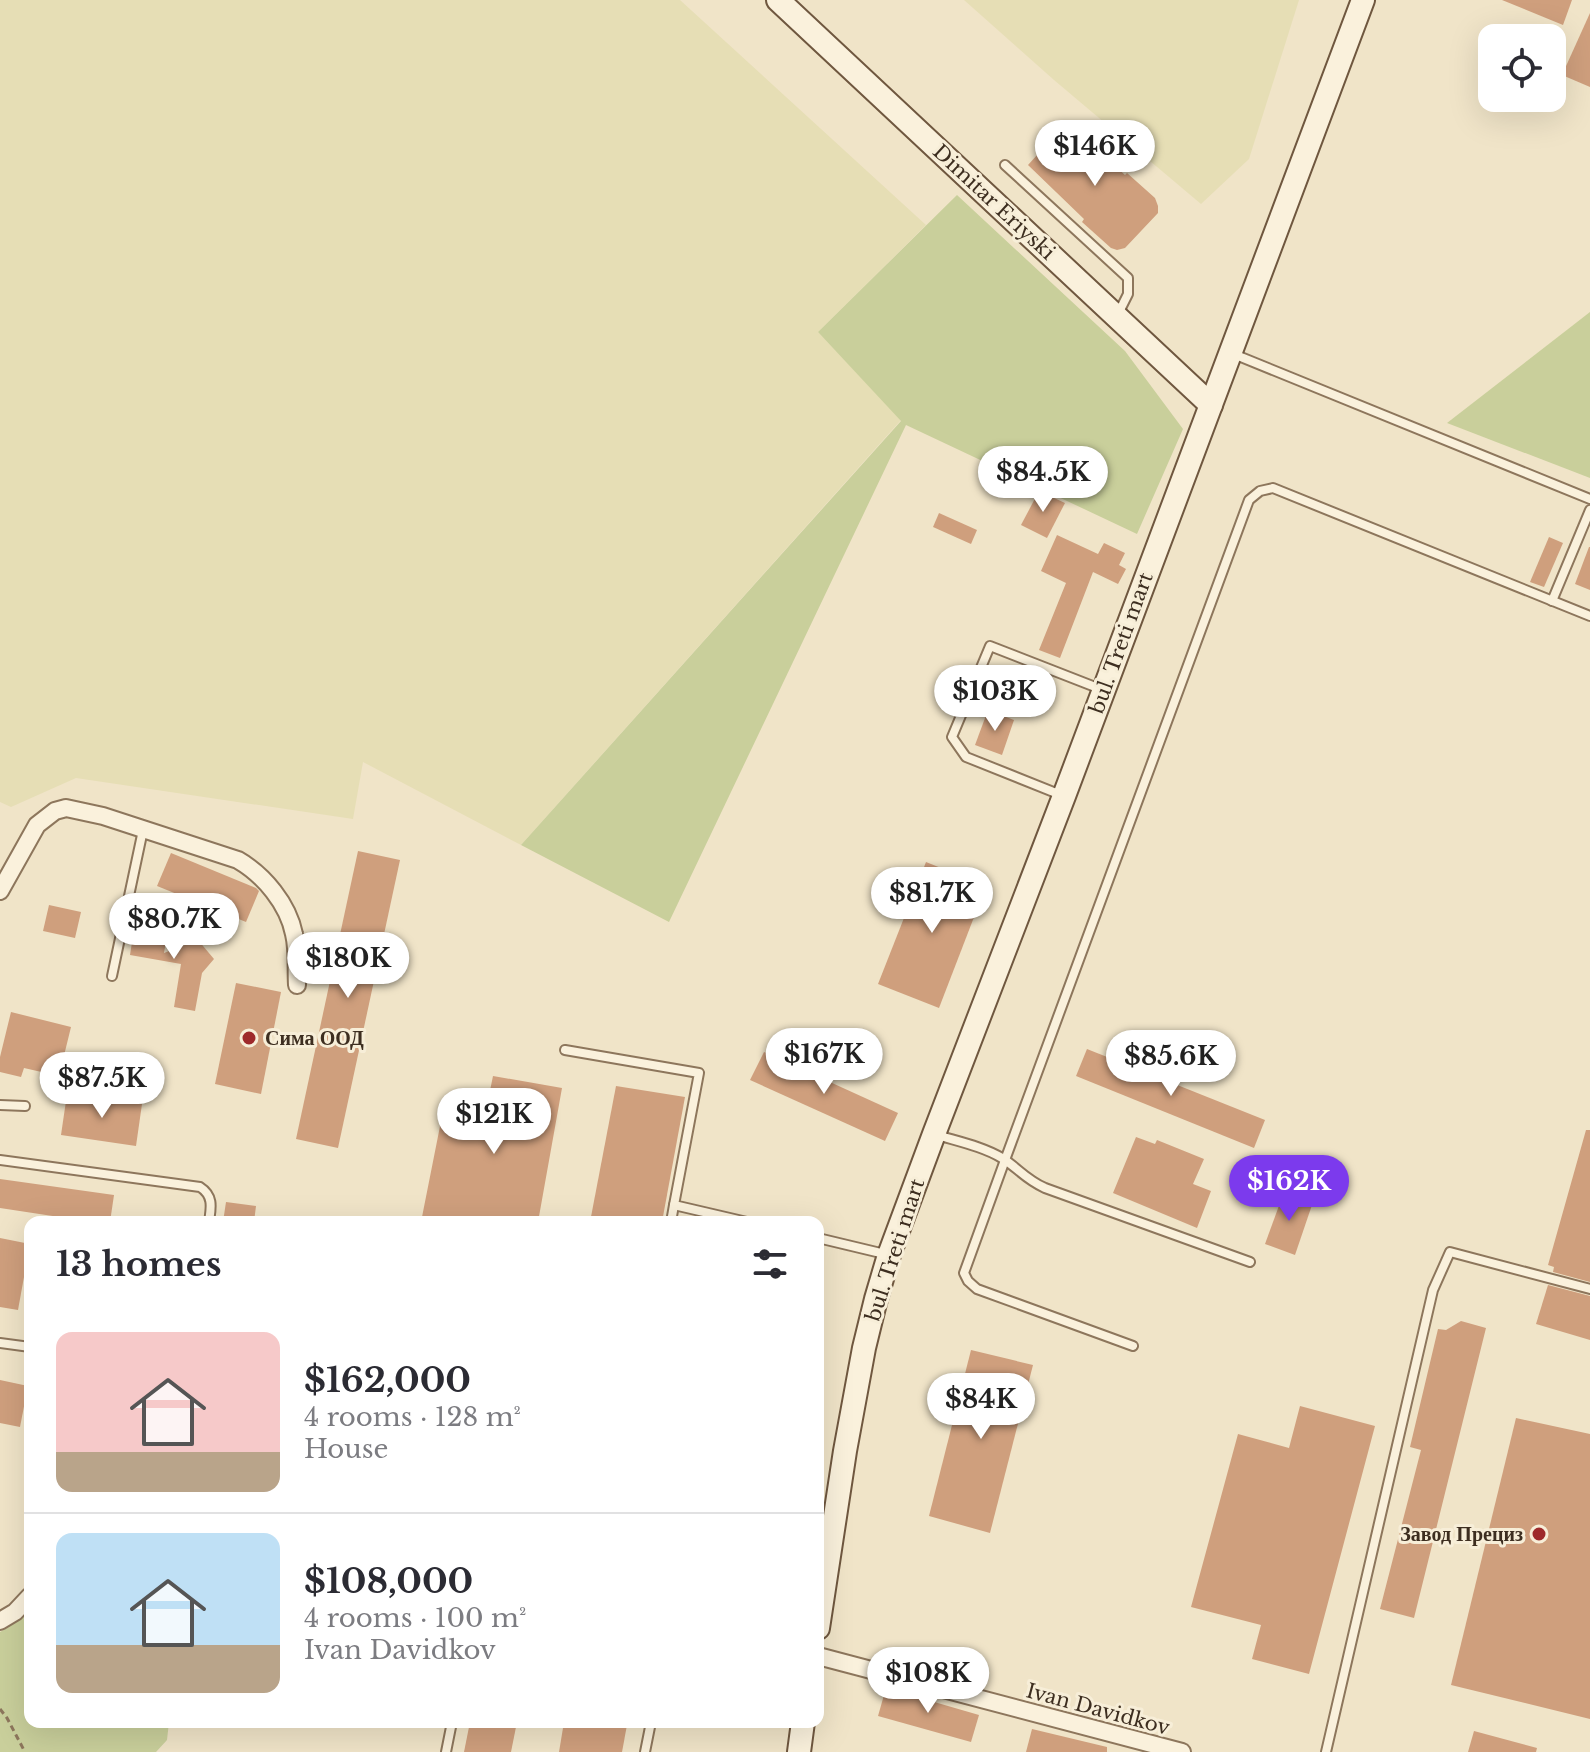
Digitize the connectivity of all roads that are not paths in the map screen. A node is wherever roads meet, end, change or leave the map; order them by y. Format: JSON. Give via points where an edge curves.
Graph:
{"nodes":[{"id":1,"x":778,"y":0,"type":"edge"},
{"id":2,"x":1365,"y":0,"type":"edge"},
{"id":3,"x":1005,"y":165,"type":"dead end"},
{"id":4,"x":1117,"y":317,"type":"junction"},
{"id":5,"x":1230,"y":352,"type":"junction"},
{"id":6,"x":1211,"y":405,"type":"junction"},
{"id":7,"x":1590,"y":499,"type":"edge"},
{"id":8,"x":1590,"y":510,"type":"edge"},
{"id":9,"x":1552,"y":601,"type":"junction"},
{"id":10,"x":1590,"y":616,"type":"edge"},
{"id":11,"x":1104,"y":690,"type":"junction"},
{"id":12,"x":1064,"y":796,"type":"junction"},
{"id":13,"x":143,"y":830,"type":"junction"},
{"id":14,"x":0,"y":891,"type":"edge"},
{"id":15,"x":112,"y":976,"type":"dead end"},
{"id":16,"x":297,"y":985,"type":"dead end"},
{"id":17,"x":565,"y":1050,"type":"dead end"},
{"id":18,"x":0,"y":1105,"type":"edge"},
{"id":19,"x":25,"y":1106,"type":"dead end"},
{"id":20,"x":934,"y":1134,"type":"junction"},
{"id":21,"x":0,"y":1160,"type":"edge"},
{"id":22,"x":1005,"y":1160,"type":"junction"},
{"id":23,"x":674,"y":1205,"type":"junction"},
{"id":24,"x":210,"y":1216,"type":"edge"},
{"id":25,"x":672,"y":1216,"type":"edge"},
{"id":26,"x":721,"y":1216,"type":"edge"},
{"id":27,"x":824,"y":1239,"type":"edge"},
{"id":28,"x":889,"y":1255,"type":"junction"},
{"id":29,"x":1250,"y":1262,"type":"dead end"},
{"id":30,"x":1590,"y":1289,"type":"edge"},
{"id":31,"x":0,"y":1343,"type":"edge"},
{"id":32,"x":24,"y":1346,"type":"edge"},
{"id":33,"x":1133,"y":1346,"type":"dead end"},
{"id":34,"x":824,"y":1589,"type":"edge"},
{"id":35,"x":24,"y":1602,"type":"edge"},
{"id":36,"x":0,"y":1621,"type":"edge"},
{"id":37,"x":824,"y":1658,"type":"edge"},
{"id":38,"x":451,"y":1728,"type":"edge"},
{"id":39,"x":650,"y":1728,"type":"edge"},
{"id":40,"x":802,"y":1728,"type":"edge"},
{"id":41,"x":446,"y":1752,"type":"edge"},
{"id":42,"x":645,"y":1752,"type":"edge"},
{"id":43,"x":799,"y":1752,"type":"edge"},
{"id":44,"x":1182,"y":1752,"type":"edge"},
{"id":45,"x":1326,"y":1752,"type":"edge"}],
"edges":[{"from":1,"to":4,"type":"main road","name":"Dimitar Eriyski"},
{"from":2,"to":5,"type":"main road","name":"bul. Treti mart"},
{"from":3,"to":4,"type":"lane","via":[[1128,278],[1128,294]]},
{"from":4,"to":6,"type":"main road","name":"Dimitar Eriyski"},
{"from":5,"to":6,"type":"main road","name":"bul. Treti mart"},
{"from":5,"to":7,"type":"lane"},
{"from":6,"to":11,"type":"main road","name":"bul. Treti mart"},
{"from":8,"to":9,"type":"lane"},
{"from":9,"to":10,"type":"lane"},
{"from":9,"to":22,"type":"lane","via":[[1273,488],[1249,500]]},
{"from":11,"to":12,"type":"main road","name":"bul. Treti mart"},
{"from":11,"to":12,"type":"lane","via":[[990,646],[952,737],[966,757]]},
{"from":12,"to":20,"type":"main road","name":"bul. Treti mart"},
{"from":13,"to":14,"type":"street","via":[[66,808],[55,811],[37,825]]},
{"from":13,"to":15,"type":"lane"},
{"from":13,"to":16,"type":"street","via":[[238,860],[264,879],[292,925]]},
{"from":17,"to":23,"type":"lane","via":[[699,1073]]},
{"from":18,"to":19,"type":"lane"},
{"from":20,"to":22,"type":"lane"},
{"from":20,"to":28,"type":"main road","name":"bul. Treti mart"},
{"from":21,"to":24,"type":"lane","via":[[200,1187],[210,1197]]},
{"from":22,"to":29,"type":"lane","via":[[1045,1188]]},
{"from":22,"to":33,"type":"lane","via":[[964,1273],[968,1281],[977,1289]]},
{"from":23,"to":25,"type":"lane"},
{"from":23,"to":26,"type":"lane"},
{"from":27,"to":28,"type":"lane"},
{"from":28,"to":34,"type":"main road","name":"bul. Treti mart","via":[[856,1392]]},
{"from":30,"to":45,"type":"lane","via":[[1450,1252],[1433,1290]]},
{"from":31,"to":32,"type":"lane"},
{"from":35,"to":36,"type":"street"},
{"from":37,"to":44,"type":"street","name":"Ivan Davidkov"},
{"from":38,"to":41,"type":"lane"},
{"from":39,"to":42,"type":"lane"},
{"from":40,"to":43,"type":"main road"}]}
